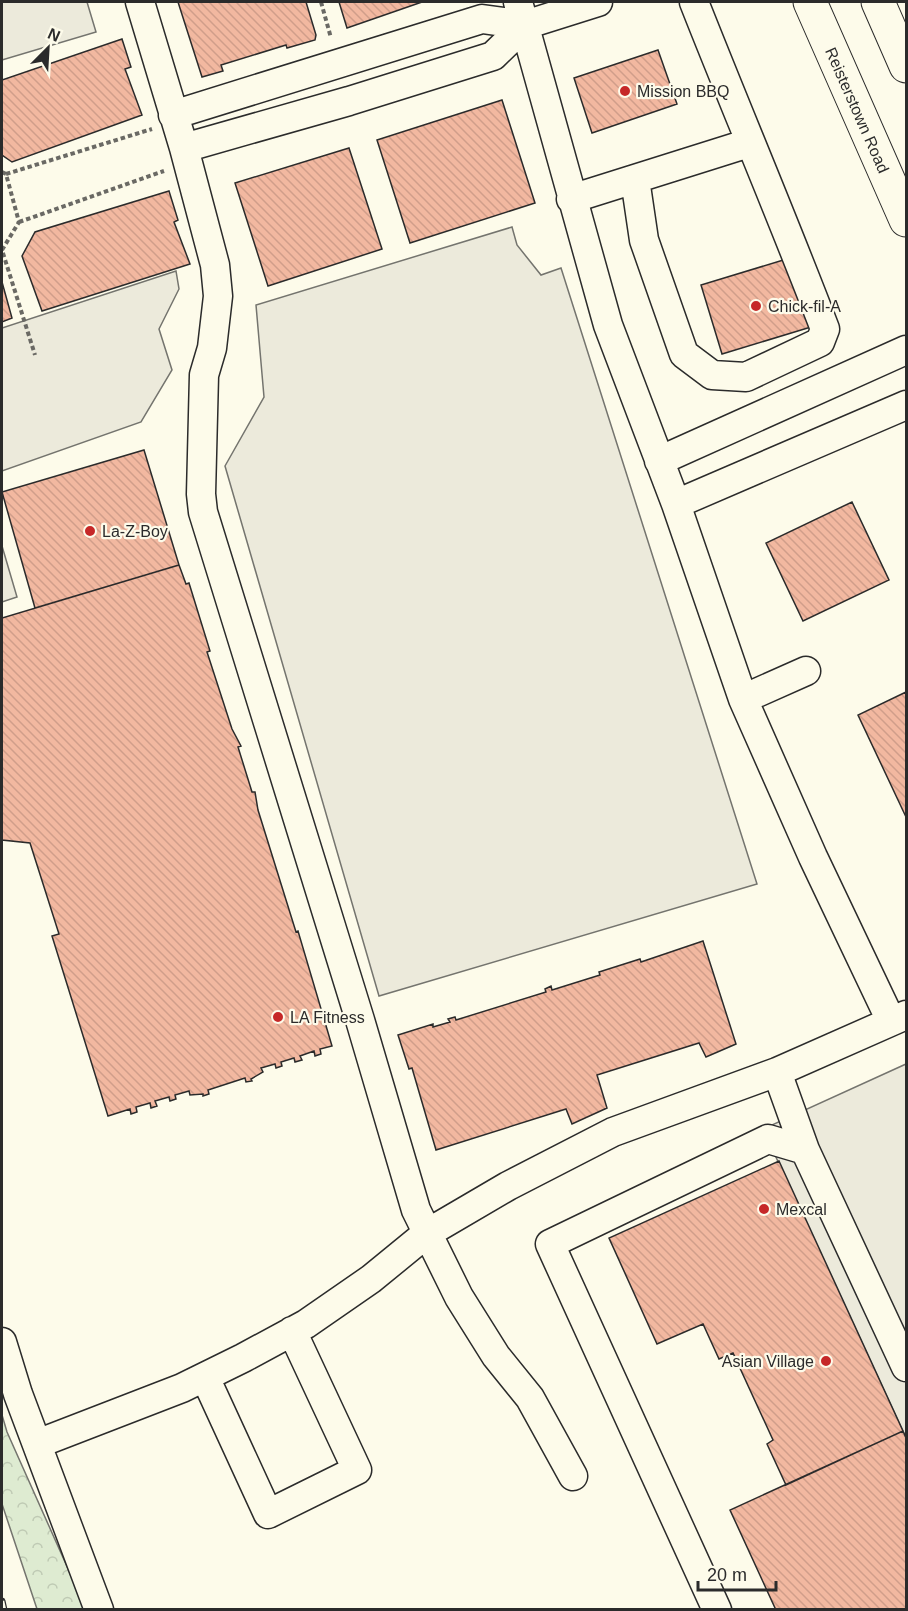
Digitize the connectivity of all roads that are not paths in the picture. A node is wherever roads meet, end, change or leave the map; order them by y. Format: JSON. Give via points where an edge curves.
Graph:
{"nodes":[{"id":1,"x":140,"y":2,"type":"edge"},
{"id":2,"x":598,"y":2,"type":"edge"},
{"id":3,"x":694,"y":2,"type":"edge"},
{"id":4,"x":810,"y":2,"type":"edge"},
{"id":5,"x":878,"y":2,"type":"edge"},
{"id":6,"x":521,"y":13,"type":"edge"},
{"id":7,"x":906,"y":66,"type":"edge"},
{"id":8,"x":180,"y":137,"type":"junction"},
{"id":9,"x":749,"y":142,"type":"junction"},
{"id":10,"x":635,"y":179,"type":"junction"},
{"id":11,"x":571,"y":199,"type":"junction"},
{"id":12,"x":906,"y":220,"type":"edge"},
{"id":13,"x":906,"y":350,"type":"edge"},
{"id":14,"x":906,"y":405,"type":"edge"},
{"id":15,"x":659,"y":461,"type":"junction"},
{"id":16,"x":676,"y":504,"type":"junction"},
{"id":17,"x":806,"y":671,"type":"dead end"},
{"id":18,"x":743,"y":699,"type":"junction"},
{"id":19,"x":899,"y":1018,"type":"edge"},
{"id":20,"x":777,"y":1072,"type":"junction"},
{"id":21,"x":805,"y":1150,"type":"junction"},
{"id":22,"x":426,"y":1234,"type":"junction"},
{"id":23,"x":292,"y":1331,"type":"junction"},
{"id":24,"x":2,"y":1342,"type":"edge"},
{"id":25,"x":906,"y":1366,"type":"edge"},
{"id":26,"x":205,"y":1377,"type":"junction"},
{"id":27,"x":37,"y":1444,"type":"junction"},
{"id":28,"x":573,"y":1476,"type":"dead end"},
{"id":29,"x":99,"y":1610,"type":"edge"},
{"id":30,"x":717,"y":1610,"type":"edge"}],
"edges":[{"from":1,"to":8,"type":"street"},
{"from":2,"to":6,"type":"street"},
{"from":3,"to":9,"type":"street"},
{"from":4,"to":12,"type":"main road","name":"Reisterstown Road"},
{"from":5,"to":7,"type":"main road"},
{"from":6,"to":8,"type":"street","via":[[482,19]]},
{"from":6,"to":8,"type":"street","via":[[493,56],[349,101]]},
{"from":6,"to":11,"type":"street"},
{"from":8,"to":22,"type":"street","via":[[215,266],[218,296],[212,348],[204,375],[203,512],[412,1199]]},
{"from":9,"to":10,"type":"street"},
{"from":9,"to":10,"type":"street","via":[[825,329],[820,342],[746,377],[712,375],[684,354],[644,240]]},
{"from":10,"to":11,"type":"street"},
{"from":11,"to":15,"type":"street","via":[[608,325]]},
{"from":13,"to":15,"type":"street"},
{"from":14,"to":16,"type":"street"},
{"from":15,"to":16,"type":"street"},
{"from":16,"to":18,"type":"street"},
{"from":17,"to":18,"type":"street"},
{"from":18,"to":19,"type":"street","via":[[813,858]]},
{"from":19,"to":20,"type":"street"},
{"from":20,"to":21,"type":"street"},
{"from":20,"to":22,"type":"street","via":[[613,1132]]},
{"from":21,"to":25,"type":"street"},
{"from":21,"to":30,"type":"street","via":[[768,1139],[550,1244]]},
{"from":22,"to":23,"type":"street","via":[[371,1279]]},
{"from":22,"to":28,"type":"street","via":[[459,1297],[496,1356],[530,1398]]},
{"from":23,"to":26,"type":"street"},
{"from":23,"to":26,"type":"street","via":[[357,1470],[268,1514]]},
{"from":24,"to":27,"type":"street"},
{"from":26,"to":27,"type":"street"},
{"from":27,"to":29,"type":"street"}]}
